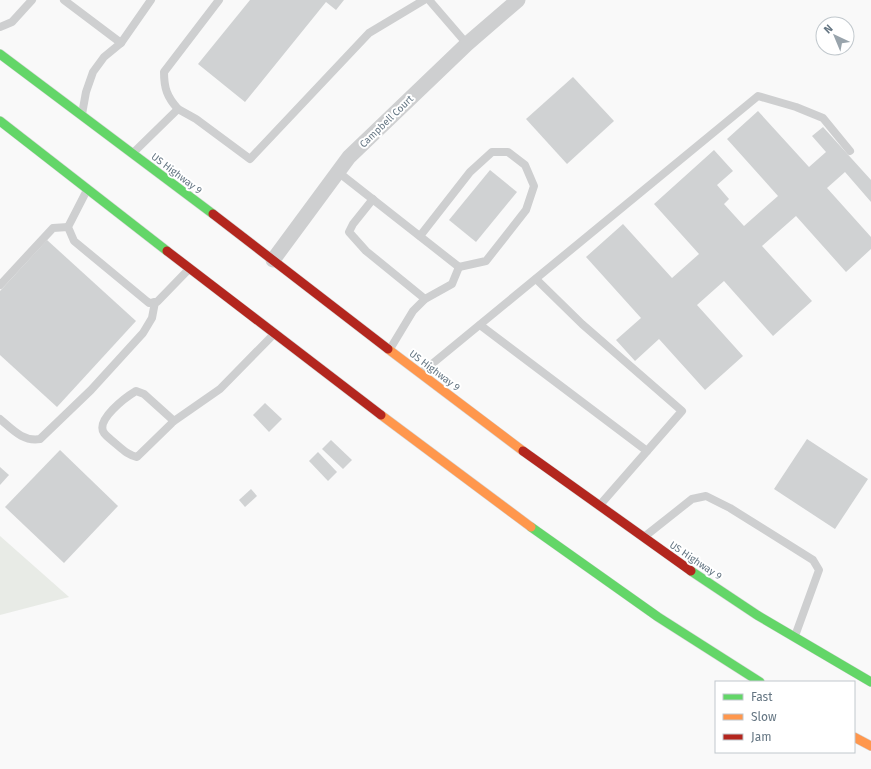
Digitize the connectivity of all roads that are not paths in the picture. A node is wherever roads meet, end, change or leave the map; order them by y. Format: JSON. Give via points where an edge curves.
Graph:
{"nodes":[{"id":1,"x":64,"y":0,"type":"edge"},
{"id":2,"x":152,"y":0,"type":"edge"},
{"id":3,"x":219,"y":0,"type":"edge"},
{"id":4,"x":424,"y":0,"type":"edge"},
{"id":5,"x":429,"y":0,"type":"edge"},
{"id":6,"x":518,"y":0,"type":"edge"},
{"id":7,"x":29,"y":3,"type":"edge"},
{"id":8,"x":0,"y":27,"type":"edge"},
{"id":9,"x":121,"y":43,"type":"junction"},
{"id":10,"x":467,"y":44,"type":"junction"},
{"id":11,"x":0,"y":54,"type":"edge"},
{"id":12,"x":178,"y":109,"type":"junction"},
{"id":13,"x":82,"y":114,"type":"junction"},
{"id":14,"x":0,"y":121,"type":"edge"},
{"id":15,"x":850,"y":151,"type":"dead end"},
{"id":16,"x":133,"y":153,"type":"junction"},
{"id":17,"x":338,"y":172,"type":"junction"},
{"id":18,"x":87,"y":190,"type":"junction"},
{"id":19,"x":373,"y":199,"type":"junction"},
{"id":20,"x":68,"y":227,"type":"junction"},
{"id":21,"x":420,"y":236,"type":"junction"},
{"id":22,"x":273,"y":260,"type":"junction"},
{"id":23,"x":459,"y":267,"type":"junction"},
{"id":24,"x":190,"y":268,"type":"junction"},
{"id":25,"x":536,"y":279,"type":"junction"},
{"id":26,"x":0,"y":285,"type":"edge"},
{"id":27,"x":425,"y":299,"type":"junction"},
{"id":28,"x":155,"y":302,"type":"junction"},
{"id":29,"x":480,"y":325,"type":"junction"},
{"id":30,"x":275,"y":333,"type":"junction"},
{"id":31,"x":390,"y":349,"type":"junction"},
{"id":32,"x":421,"y":373,"type":"junction"},
{"id":33,"x":0,"y":419,"type":"edge"},
{"id":34,"x":174,"y":422,"type":"junction"},
{"id":35,"x":647,"y":451,"type":"junction"},
{"id":36,"x":598,"y":507,"type":"junction"},
{"id":37,"x":643,"y":538,"type":"junction"},
{"id":38,"x":795,"y":636,"type":"junction"},
{"id":39,"x":758,"y":681,"type":"edge"},
{"id":40,"x":871,"y":682,"type":"edge"},
{"id":41,"x":855,"y":738,"type":"edge"},
{"id":42,"x":871,"y":746,"type":"edge"}],
"edges":[{"from":1,"to":9,"type":"lane"},
{"from":2,"to":9,"type":"lane"},
{"from":3,"to":12,"type":"lane","via":[[164,72],[164,87]]},
{"from":4,"to":12,"type":"lane","via":[[369,33],[250,159],[196,119]]},
{"from":5,"to":10,"type":"lane"},
{"from":6,"to":10,"type":"street","name":"Campbell Court"},
{"from":7,"to":8,"type":"lane","via":[[12,22]]},
{"from":9,"to":13,"type":"lane","via":[[104,57],[93,72]]},
{"from":10,"to":17,"type":"street","name":"Campbell Court","via":[[349,157]]},
{"from":11,"to":13,"type":"highway","name":"US Highway 9"},
{"from":12,"to":16,"type":"lane"},
{"from":13,"to":16,"type":"highway","name":"US Highway 9"},
{"from":14,"to":18,"type":"highway"},
{"from":15,"to":25,"type":"lane","via":[[823,118],[796,106],[758,96]]},
{"from":16,"to":22,"type":"highway","name":"US Highway 9"},
{"from":17,"to":19,"type":"lane"},
{"from":17,"to":22,"type":"street","name":"Campbell Court"},
{"from":18,"to":20,"type":"lane"},
{"from":18,"to":24,"type":"highway"},
{"from":19,"to":21,"type":"lane"},
{"from":19,"to":27,"type":"lane","via":[[349,232],[366,251]]},
{"from":20,"to":26,"type":"lane","via":[[53,228]]},
{"from":20,"to":28,"type":"lane","via":[[74,241],[149,303]]},
{"from":21,"to":23,"type":"lane"},
{"from":21,"to":23,"type":"lane","via":[[470,172],[492,152],[508,152],[525,165],[534,186],[526,210],[486,261]]},
{"from":22,"to":31,"type":"highway","name":"US Highway 9"},
{"from":23,"to":27,"type":"lane","via":[[452,284]]},
{"from":24,"to":28,"type":"lane"},
{"from":24,"to":30,"type":"highway"},
{"from":25,"to":29,"type":"lane"},
{"from":25,"to":35,"type":"lane","via":[[582,324],[682,411]]},
{"from":27,"to":31,"type":"lane","via":[[413,311]]},
{"from":28,"to":33,"type":"lane","via":[[152,318],[143,332],[91,390],[40,439],[24,437]]},
{"from":29,"to":32,"type":"lane"},
{"from":29,"to":35,"type":"lane"},
{"from":30,"to":34,"type":"lane","via":[[220,389]]},
{"from":30,"to":39,"type":"highway","via":[[516,518],[607,582]]},
{"from":31,"to":32,"type":"highway","name":"US Highway 9"},
{"from":32,"to":36,"type":"highway","name":"US Highway 9"},
{"from":34,"to":34,"type":"lane","via":[[137,458],[129,455],[104,433],[102,426],[105,418],[136,391],[144,394]]},
{"from":35,"to":36,"type":"lane"},
{"from":36,"to":37,"type":"highway","name":"US Highway 9"},
{"from":37,"to":38,"type":"highway","name":"US Highway 9","via":[[732,598]]},
{"from":37,"to":38,"type":"lane","via":[[692,499],[706,496],[730,508],[813,560],[819,570]]},
{"from":38,"to":40,"type":"highway","name":"US Highway 9"},
{"from":41,"to":42,"type":"highway"}]}
